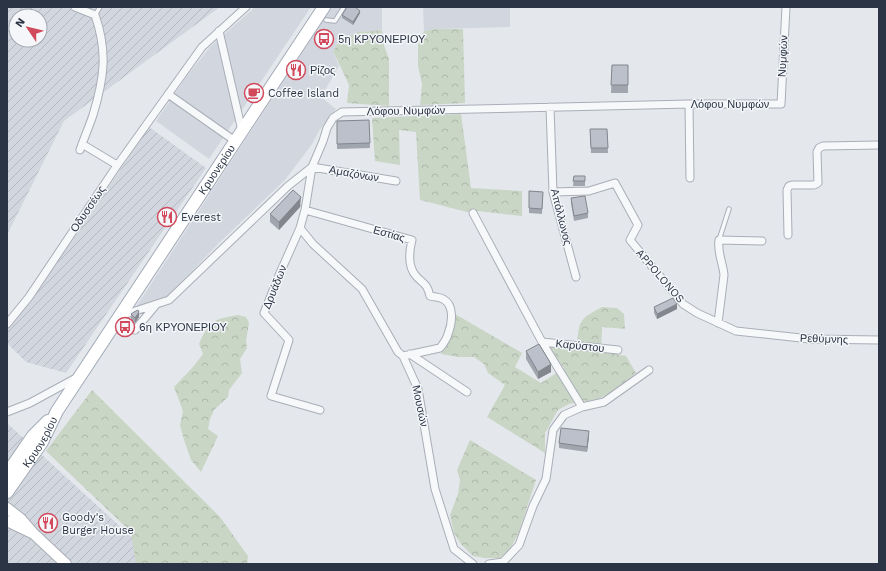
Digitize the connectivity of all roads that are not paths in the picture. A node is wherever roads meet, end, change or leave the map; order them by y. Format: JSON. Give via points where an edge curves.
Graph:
{"nodes":[{"id":1,"x":78,"y":7,"type":"edge"},
{"id":2,"x":100,"y":7,"type":"edge"},
{"id":3,"x":246,"y":7,"type":"edge"},
{"id":4,"x":324,"y":7,"type":"edge"},
{"id":5,"x":344,"y":7,"type":"edge"},
{"id":6,"x":786,"y":7,"type":"edge"},
{"id":7,"x":95,"y":15,"type":"junction"},
{"id":8,"x":326,"y":20,"type":"dead end"},
{"id":9,"x":219,"y":31,"type":"junction"},
{"id":10,"x":168,"y":94,"type":"junction"},
{"id":11,"x":689,"y":104,"type":"junction"},
{"id":12,"x":781,"y":104,"type":"joint"},
{"id":13,"x":550,"y":107,"type":"junction"},
{"id":14,"x":242,"y":131,"type":"junction"},
{"id":15,"x":235,"y":141,"type":"junction"},
{"id":16,"x":879,"y":145,"type":"edge"},
{"id":17,"x":117,"y":165,"type":"junction"},
{"id":18,"x":312,"y":166,"type":"junction"},
{"id":19,"x":690,"y":178,"type":"dead end"},
{"id":20,"x":396,"y":181,"type":"dead end"},
{"id":21,"x":553,"y":192,"type":"junction"},
{"id":22,"x":729,"y":209,"type":"dead end"},
{"id":23,"x":305,"y":210,"type":"junction"},
{"id":24,"x":473,"y":213,"type":"dead end"},
{"id":25,"x":300,"y":228,"type":"junction"},
{"id":26,"x":788,"y":235,"type":"dead end"},
{"id":27,"x":719,"y":240,"type":"junction"},
{"id":28,"x":762,"y":241,"type":"dead end"},
{"id":29,"x":576,"y":277,"type":"dead end"},
{"id":30,"x":155,"y":306,"type":"junction"},
{"id":31,"x":119,"y":316,"type":"junction"},
{"id":32,"x":718,"y":323,"type":"junction"},
{"id":33,"x":7,"y":324,"type":"edge"},
{"id":34,"x":135,"y":330,"type":"dead end"},
{"id":35,"x":769,"y":335,"type":"joint"},
{"id":36,"x":879,"y":340,"type":"edge"},
{"id":37,"x":542,"y":342,"type":"junction"},
{"id":38,"x":618,"y":350,"type":"dead end"},
{"id":39,"x":406,"y":355,"type":"junction"},
{"id":40,"x":649,"y":370,"type":"dead end"},
{"id":41,"x":80,"y":376,"type":"junction"},
{"id":42,"x":467,"y":392,"type":"dead end"},
{"id":43,"x":582,"y":406,"type":"junction"},
{"id":44,"x":320,"y":410,"type":"dead end"},
{"id":45,"x":56,"y":411,"type":"junction"},
{"id":46,"x":7,"y":412,"type":"edge"},
{"id":47,"x":7,"y":474,"type":"edge"},
{"id":48,"x":7,"y":492,"type":"edge"},
{"id":49,"x":7,"y":508,"type":"edge"},
{"id":50,"x":7,"y":521,"type":"edge"},
{"id":51,"x":34,"y":534,"type":"junction"},
{"id":52,"x":66,"y":564,"type":"edge"},
{"id":53,"x":474,"y":564,"type":"edge"},
{"id":54,"x":490,"y":564,"type":"edge"}],
"edges":[{"from":1,"to":7,"type":"street"},
{"from":2,"to":7,"type":"lane"},
{"from":3,"to":9,"type":"street","name":"Οδυσσέως"},
{"from":4,"to":14,"type":"main road","name":"Κρυονερίου"},
{"from":5,"to":8,"type":"lane","via":[[335,21]]},
{"from":6,"to":12,"type":"street","name":"Νυμφών"},
{"from":7,"to":17,"type":"street","via":[[101,31],[103,72],[93,116],[81,147]]},
{"from":9,"to":10,"type":"street","name":"Οδυσσέως","via":[[202,47]]},
{"from":9,"to":14,"type":"street"},
{"from":10,"to":15,"type":"street"},
{"from":10,"to":17,"type":"street","name":"Οδυσσέως"},
{"from":11,"to":12,"type":"street","name":"Λόφου Νυμφών"},
{"from":11,"to":13,"type":"street","name":"Λόφου Νυμφών"},
{"from":11,"to":19,"type":"street"},
{"from":13,"to":18,"type":"street","name":"Λόφου Νυμφών","via":[[342,112],[327,128]]},
{"from":13,"to":21,"type":"street","name":"Απόλλωνος"},
{"from":14,"to":15,"type":"main road","name":"Κρυονερίου"},
{"from":15,"to":31,"type":"main road","name":"Κρυονερίου"},
{"from":16,"to":26,"type":"street","via":[[819,148],[818,184],[792,185],[787,190]]},
{"from":17,"to":33,"type":"street","name":"Οδυσσέως","via":[[29,297]]},
{"from":18,"to":20,"type":"street","name":"Αμαζόνων"},
{"from":18,"to":23,"type":"street","name":"Δρυάδων"},
{"from":18,"to":30,"type":"street","name":"Λόφου Νυμφών","via":[[169,300]]},
{"from":21,"to":29,"type":"street","name":"Απόλλωνος"},
{"from":21,"to":32,"type":"street","name":"APPOLONOS","via":[[589,192],[615,183],[638,225],[630,240],[683,304]]},
{"from":22,"to":27,"type":"lane"},
{"from":23,"to":25,"type":"street","name":"Δρυάδων"},
{"from":23,"to":39,"type":"street","name":"Εστίας","via":[[412,240],[409,252],[417,278],[426,284],[430,296],[448,302],[452,320],[448,335],[440,348]]},
{"from":24,"to":37,"type":"street"},
{"from":25,"to":39,"type":"street","name":"Μουσών","via":[[313,244],[362,289],[398,352]]},
{"from":25,"to":44,"type":"street","name":"Δρυάδων","via":[[264,313],[289,340],[271,396]]},
{"from":27,"to":28,"type":"street"},
{"from":27,"to":32,"type":"street","via":[[719,255],[724,275]]},
{"from":30,"to":31,"type":"street","name":"Λόφου Νυμφών"},
{"from":30,"to":34,"type":"street"},
{"from":31,"to":41,"type":"main road","name":"Κρυονερίου"},
{"from":32,"to":35,"type":"street","name":"APPOLONOS","via":[[736,331]]},
{"from":35,"to":36,"type":"street","name":"Ρεθύμνης","via":[[810,339]]},
{"from":37,"to":38,"type":"street","name":"Καρύστου"},
{"from":37,"to":43,"type":"street"},
{"from":39,"to":42,"type":"street"},
{"from":39,"to":53,"type":"street","name":"Μουσών","via":[[418,389],[435,489],[454,549]]},
{"from":40,"to":43,"type":"street","via":[[604,402]]},
{"from":41,"to":45,"type":"main road","name":"Κρυονερίου"},
{"from":41,"to":46,"type":"street","via":[[30,403]]},
{"from":43,"to":54,"type":"street","via":[[564,415],[553,430],[546,479],[519,545],[503,562]]},
{"from":45,"to":47,"type":"main road","name":"Κρυονερίου","via":[[34,436]]},
{"from":45,"to":48,"type":"main road","name":"Κρυονερίου","via":[[42,442]]},
{"from":49,"to":51,"type":"main road"},
{"from":50,"to":51,"type":"main road"},
{"from":51,"to":52,"type":"main road"}]}
